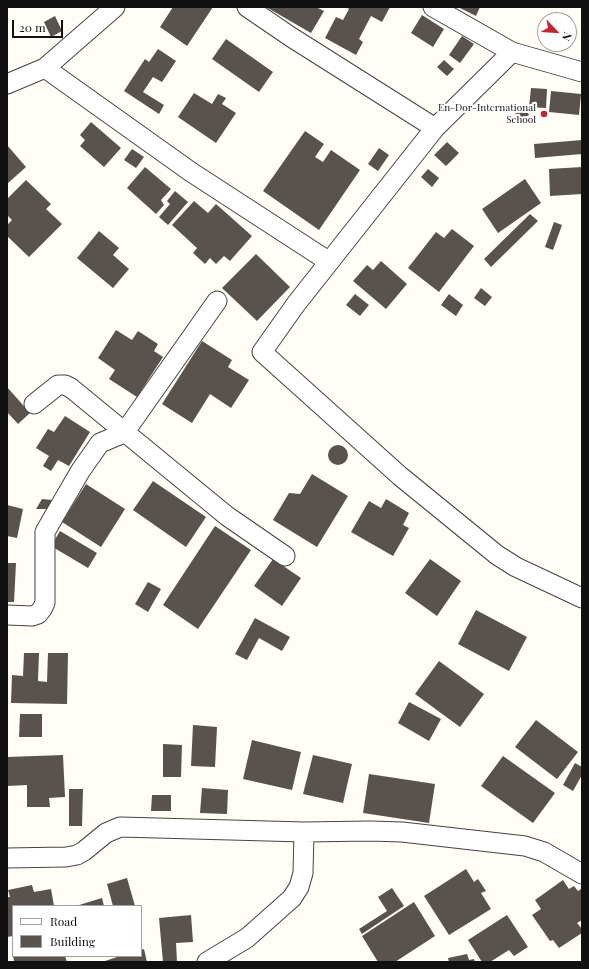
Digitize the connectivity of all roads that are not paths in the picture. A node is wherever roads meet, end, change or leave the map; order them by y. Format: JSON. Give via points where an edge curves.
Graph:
{"nodes":[{"id":1,"x":115,"y":7,"type":"edge"},
{"id":2,"x":247,"y":7,"type":"edge"},
{"id":3,"x":432,"y":7,"type":"edge"},
{"id":4,"x":512,"y":52,"type":"junction"},
{"id":5,"x":45,"y":68,"type":"junction"},
{"id":6,"x":582,"y":72,"type":"edge"},
{"id":7,"x":7,"y":84,"type":"edge"},
{"id":8,"x":435,"y":128,"type":"junction"},
{"id":9,"x":328,"y":261,"type":"junction"},
{"id":10,"x":218,"y":301,"type":"dead end"},
{"id":11,"x":34,"y":404,"type":"dead end"},
{"id":12,"x":124,"y":433,"type":"junction"},
{"id":13,"x":285,"y":556,"type":"dead end"},
{"id":14,"x":582,"y":598,"type":"edge"},
{"id":15,"x":7,"y":615,"type":"edge"},
{"id":16,"x":304,"y":832,"type":"junction"},
{"id":17,"x":7,"y":858,"type":"edge"},
{"id":18,"x":582,"y":874,"type":"edge"},
{"id":19,"x":207,"y":962,"type":"edge"}],
"edges":[{"from":1,"to":5,"type":"street"},
{"from":2,"to":8,"type":"street"},
{"from":3,"to":4,"type":"street"},
{"from":4,"to":6,"type":"street"},
{"from":4,"to":8,"type":"street"},
{"from":5,"to":7,"type":"street"},
{"from":5,"to":9,"type":"street","via":[[191,172]]},
{"from":8,"to":9,"type":"street"},
{"from":9,"to":14,"type":"street","via":[[262,352],[400,476],[497,555],[516,567]]},
{"from":10,"to":12,"type":"street"},
{"from":11,"to":12,"type":"street","via":[[58,385],[65,385]]},
{"from":12,"to":13,"type":"street","via":[[227,516]]},
{"from":12,"to":15,"type":"street","via":[[100,443],[45,532],[45,603],[42,609],[32,616]]},
{"from":16,"to":17,"type":"street","via":[[120,827],[77,855]]},
{"from":16,"to":18,"type":"street","via":[[402,832],[525,846],[544,852]]},
{"from":16,"to":19,"type":"street","via":[[304,874],[292,898],[247,938]]}]}
